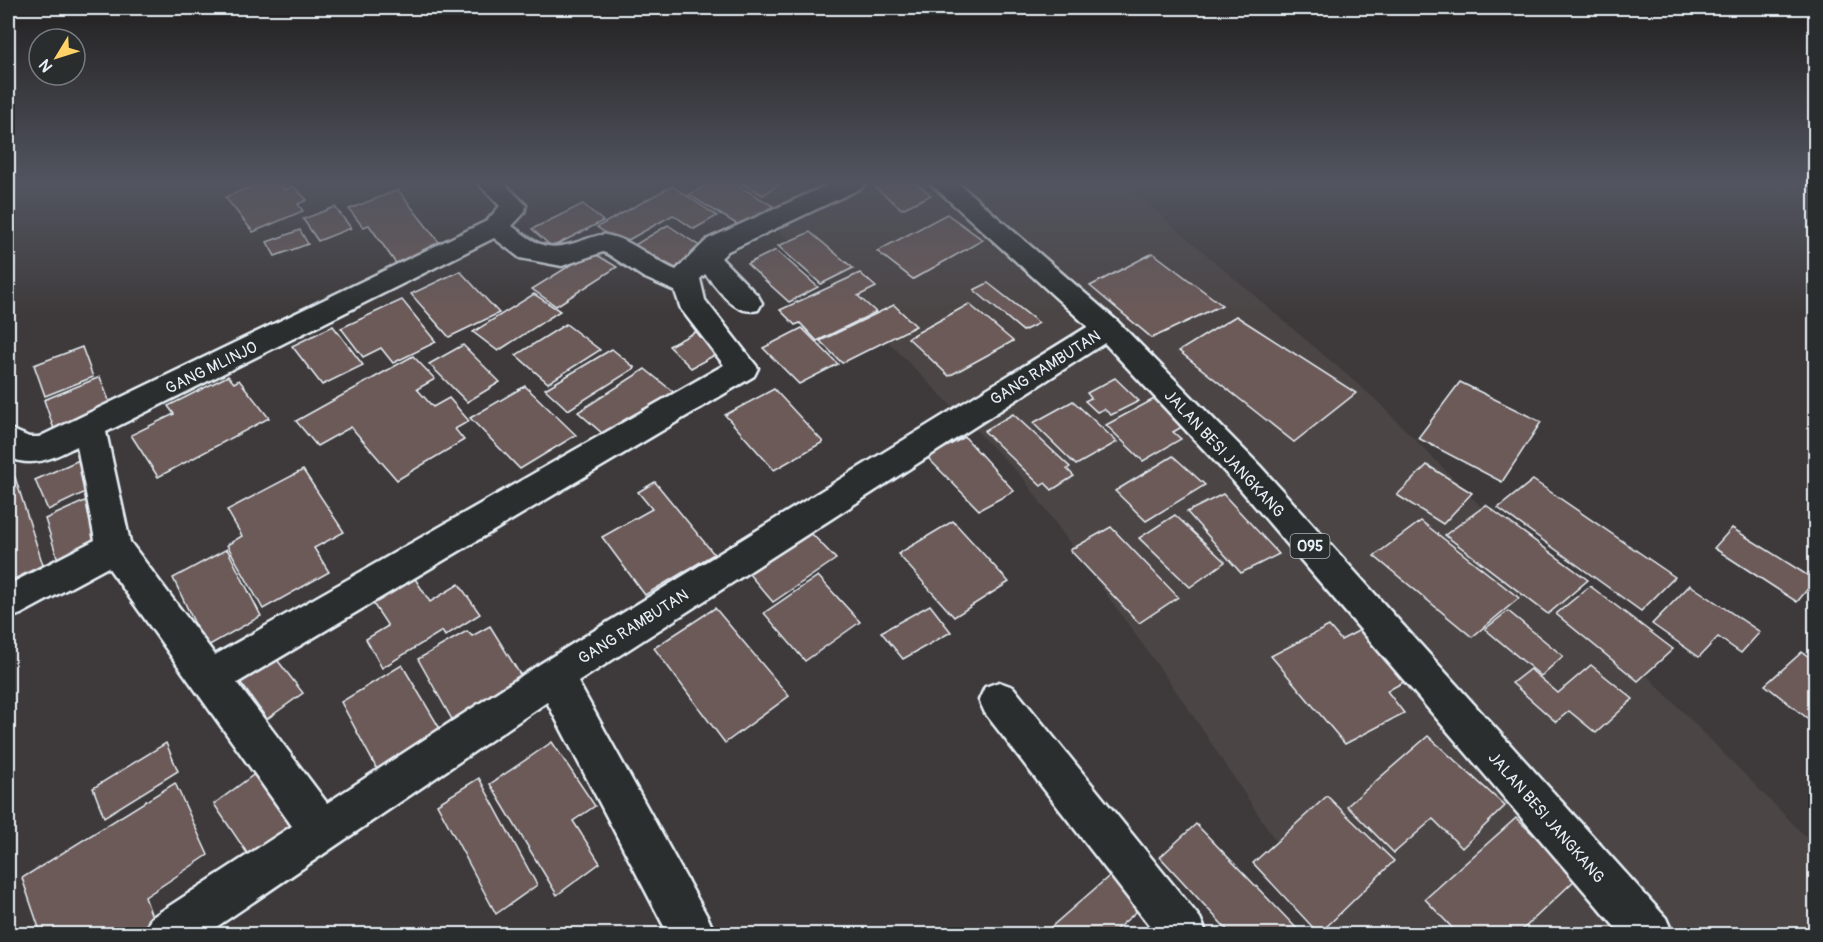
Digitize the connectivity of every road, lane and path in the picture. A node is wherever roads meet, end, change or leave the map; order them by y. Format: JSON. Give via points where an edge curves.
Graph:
{"nodes":[{"id":1,"x":496,"y":227,"type":"joint"},
{"id":2,"x":756,"y":227,"type":"edge"},
{"id":3,"x":993,"y":227,"type":"edge"},
{"id":4,"x":704,"y":257,"type":"junction"},
{"id":5,"x":688,"y":286,"type":"junction"},
{"id":6,"x":748,"y":303,"type":"dead end"},
{"id":7,"x":1107,"y":328,"type":"junction"},
{"id":8,"x":89,"y":426,"type":"junction"},
{"id":9,"x":8,"y":440,"type":"edge"},
{"id":10,"x":114,"y":548,"type":"junction"},
{"id":11,"x":8,"y":603,"type":"edge"},
{"id":12,"x":554,"y":676,"type":"junction"},
{"id":13,"x":210,"y":678,"type":"junction"},
{"id":14,"x":999,"y":700,"type":"dead end"},
{"id":15,"x":322,"y":831,"type":"junction"},
{"id":16,"x":167,"y":934,"type":"edge"},
{"id":17,"x":692,"y":934,"type":"edge"},
{"id":18,"x":1184,"y":934,"type":"edge"},
{"id":19,"x":1650,"y":934,"type":"edge"}],
"edges":[{"from":1,"to":5,"type":"street","via":[[530,252],[562,257],[603,243]]},
{"from":1,"to":8,"type":"street","name":"GANG MLINJO"},
{"from":2,"to":4,"type":"street","via":[[717,245]]},
{"from":3,"to":7,"type":"street","name":"JALAN BESI JANGKANG","number":"095"},
{"from":4,"to":5,"type":"street","via":[[686,277]]},
{"from":4,"to":6,"type":"street"},
{"from":5,"to":13,"type":"street","via":[[691,302],[743,368]]},
{"from":7,"to":12,"type":"street","name":"GANG RAMBUTAN"},
{"from":7,"to":19,"type":"street","name":"JALAN BESI JANGKANG","number":"095","via":[[1248,475]]},
{"from":8,"to":9,"type":"street","name":"GANG MLINJO","via":[[43,449],[24,450]]},
{"from":8,"to":10,"type":"street"},
{"from":10,"to":11,"type":"street"},
{"from":10,"to":13,"type":"street"},
{"from":12,"to":15,"type":"street","name":"GANG RAMBUTAN"},
{"from":12,"to":17,"type":"street"},
{"from":13,"to":15,"type":"street"},
{"from":14,"to":18,"type":"street"},
{"from":15,"to":16,"type":"street","name":"GANG RAMBUTAN"}]}
